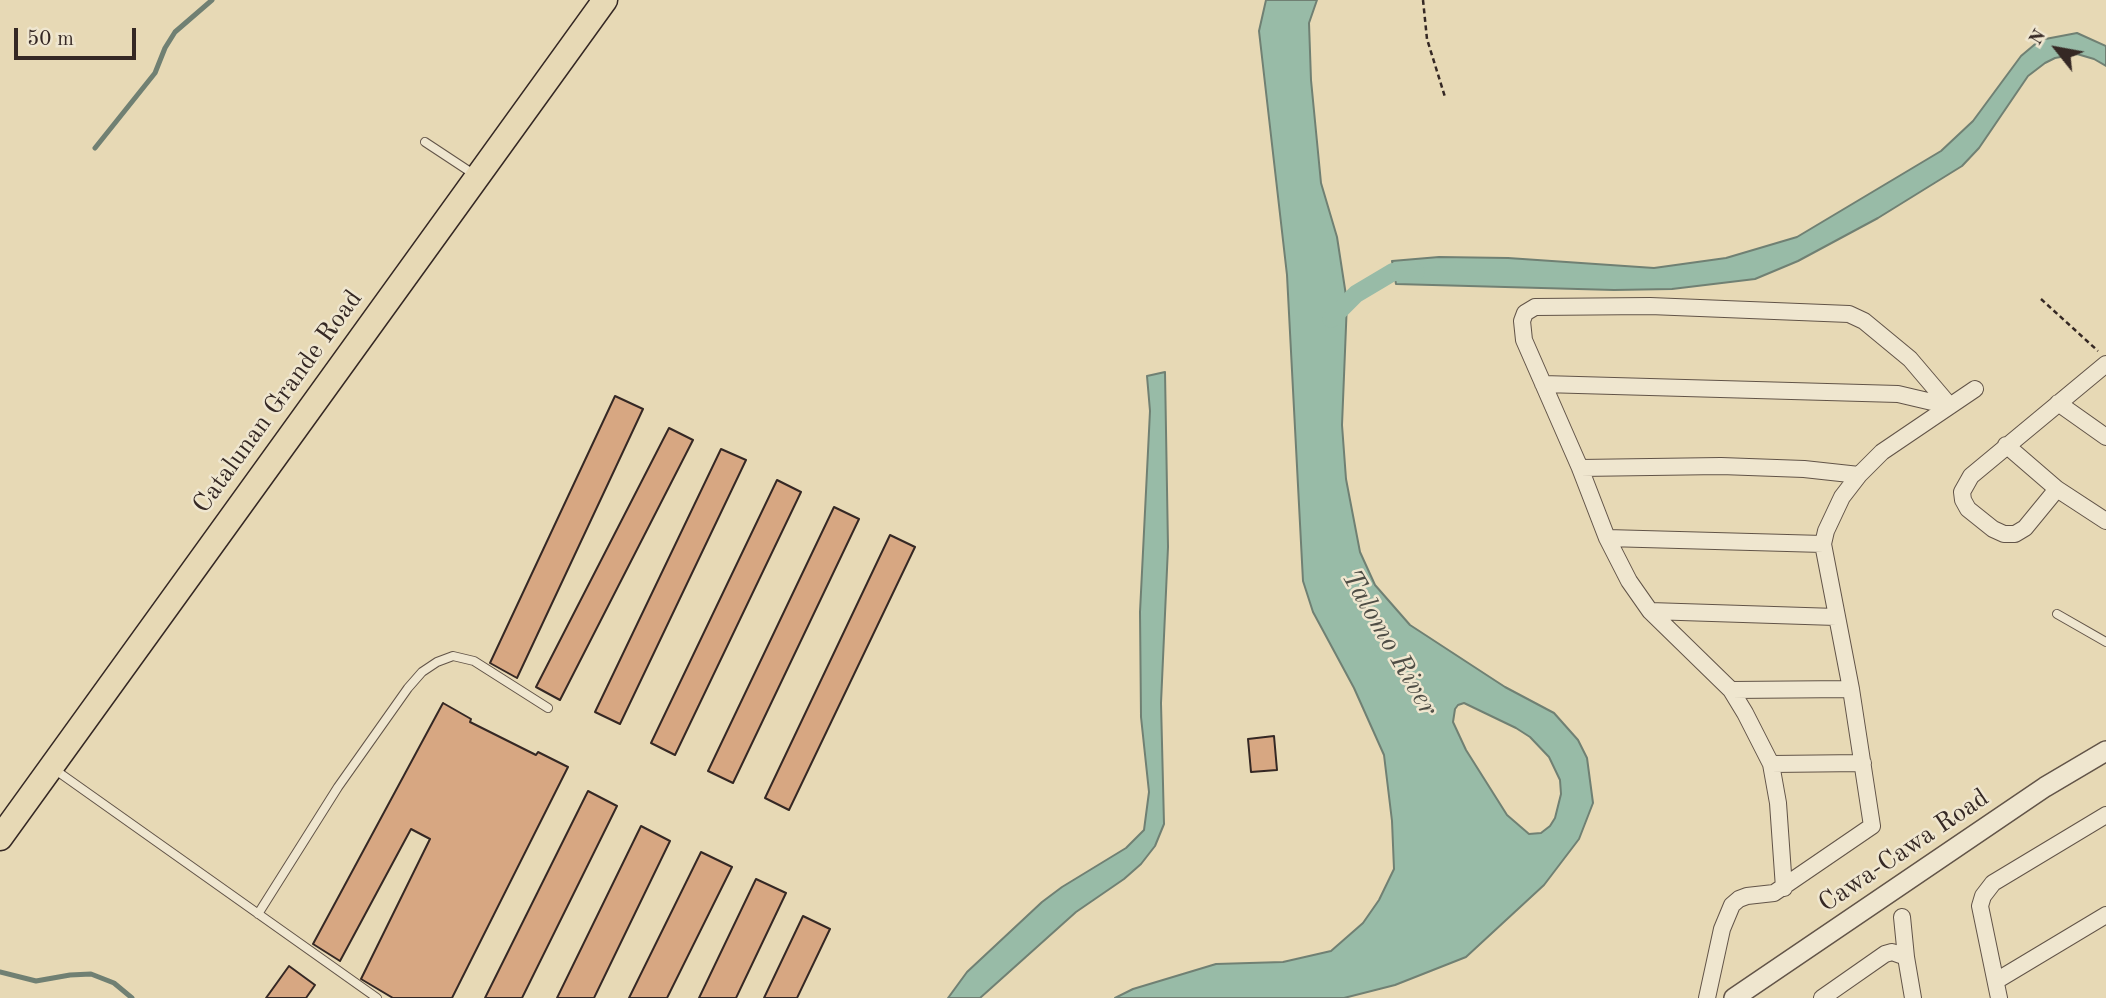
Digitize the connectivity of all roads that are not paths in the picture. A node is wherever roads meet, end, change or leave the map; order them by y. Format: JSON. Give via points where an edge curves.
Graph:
{"nodes":[{"id":1,"x":605,"y":0,"type":"edge"},
{"id":2,"x":425,"y":142,"type":"dead end"},
{"id":3,"x":478,"y":176,"type":"junction"},
{"id":4,"x":2106,"y":361,"type":"edge"},
{"id":5,"x":1544,"y":384,"type":"junction"},
{"id":6,"x":1975,"y":389,"type":"dead end"},
{"id":7,"x":2058,"y":403,"type":"junction"},
{"id":8,"x":1950,"y":406,"type":"junction"},
{"id":9,"x":2106,"y":437,"type":"edge"},
{"id":10,"x":2006,"y":445,"type":"junction"},
{"id":11,"x":1580,"y":468,"type":"junction"},
{"id":12,"x":1859,"y":475,"type":"junction"},
{"id":13,"x":2057,"y":489,"type":"junction"},
{"id":14,"x":2106,"y":521,"type":"edge"},
{"id":15,"x":1607,"y":538,"type":"junction"},
{"id":16,"x":1823,"y":544,"type":"junction"},
{"id":17,"x":1650,"y":611,"type":"junction"},
{"id":18,"x":2057,"y":614,"type":"dead end"},
{"id":19,"x":1836,"y":617,"type":"junction"},
{"id":20,"x":2106,"y":642,"type":"edge"},
{"id":21,"x":1851,"y":689,"type":"junction"},
{"id":22,"x":1731,"y":690,"type":"junction"},
{"id":23,"x":548,"y":708,"type":"dead end"},
{"id":24,"x":2106,"y":751,"type":"edge"},
{"id":25,"x":1863,"y":763,"type":"junction"},
{"id":26,"x":1770,"y":764,"type":"junction"},
{"id":27,"x":52,"y":767,"type":"junction"},
{"id":28,"x":2106,"y":815,"type":"edge"},
{"id":29,"x":0,"y":838,"type":"edge"},
{"id":30,"x":1784,"y":888,"type":"junction"},
{"id":31,"x":258,"y":914,"type":"junction"},
{"id":32,"x":2106,"y":915,"type":"edge"},
{"id":33,"x":1902,"y":917,"type":"dead end"},
{"id":34,"x":1903,"y":955,"type":"junction"},
{"id":35,"x":1996,"y":981,"type":"junction"},
{"id":36,"x":1842,"y":991,"type":"edge"},
{"id":37,"x":377,"y":998,"type":"edge"},
{"id":38,"x":1707,"y":998,"type":"edge"},
{"id":39,"x":1734,"y":998,"type":"edge"},
{"id":40,"x":1822,"y":998,"type":"edge"},
{"id":41,"x":1913,"y":998,"type":"edge"},
{"id":42,"x":1999,"y":998,"type":"edge"}],
"edges":[{"from":1,"to":3,"type":"main road","name":"Catalunan Grande Road"},
{"from":2,"to":3,"type":"lane"},
{"from":3,"to":27,"type":"main road","name":"Catalunan Grande Road"},
{"from":4,"to":7,"type":"street"},
{"from":5,"to":8,"type":"street","via":[[1898,394]]},
{"from":5,"to":8,"type":"street","via":[[1521,328],[1525,313],[1535,307],[1650,306],[1849,314],[1910,359]]},
{"from":5,"to":11,"type":"street"},
{"from":6,"to":8,"type":"street"},
{"from":7,"to":9,"type":"street"},
{"from":7,"to":10,"type":"street"},
{"from":8,"to":12,"type":"street","via":[[1882,452]]},
{"from":10,"to":13,"type":"street"},
{"from":10,"to":13,"type":"street","via":[[1970,476],[1962,492],[1968,509],[1993,529],[2015,534]]},
{"from":11,"to":12,"type":"street","via":[[1721,466]]},
{"from":11,"to":15,"type":"street"},
{"from":12,"to":16,"type":"street","via":[[1832,514]]},
{"from":13,"to":14,"type":"street"},
{"from":15,"to":16,"type":"street"},
{"from":15,"to":17,"type":"street"},
{"from":16,"to":19,"type":"street"},
{"from":17,"to":19,"type":"street"},
{"from":17,"to":22,"type":"street"},
{"from":18,"to":20,"type":"lane"},
{"from":19,"to":21,"type":"street"},
{"from":21,"to":22,"type":"street"},
{"from":21,"to":25,"type":"street"},
{"from":22,"to":26,"type":"street"},
{"from":23,"to":31,"type":"lane","via":[[474,661],[453,656],[422,672],[338,787]]},
{"from":24,"to":39,"type":"street","name":"Cawa-Cawa Road","via":[[2045,787]]},
{"from":25,"to":26,"type":"street"},
{"from":25,"to":30,"type":"street","via":[[1872,827]]},
{"from":26,"to":30,"type":"street","via":[[1778,803]]},
{"from":27,"to":29,"type":"main road","name":"Catalunan Grande Road"},
{"from":27,"to":31,"type":"lane"},
{"from":28,"to":35,"type":"street","via":[[1993,883],[1980,906]]},
{"from":30,"to":38,"type":"street","via":[[1747,896],[1732,905]]},
{"from":31,"to":37,"type":"lane"},
{"from":32,"to":35,"type":"street"},
{"from":33,"to":34,"type":"street"},
{"from":34,"to":36,"type":"street","via":[[1885,954]]},
{"from":34,"to":41,"type":"street"},
{"from":35,"to":42,"type":"street"},
{"from":36,"to":40,"type":"street"}]}
